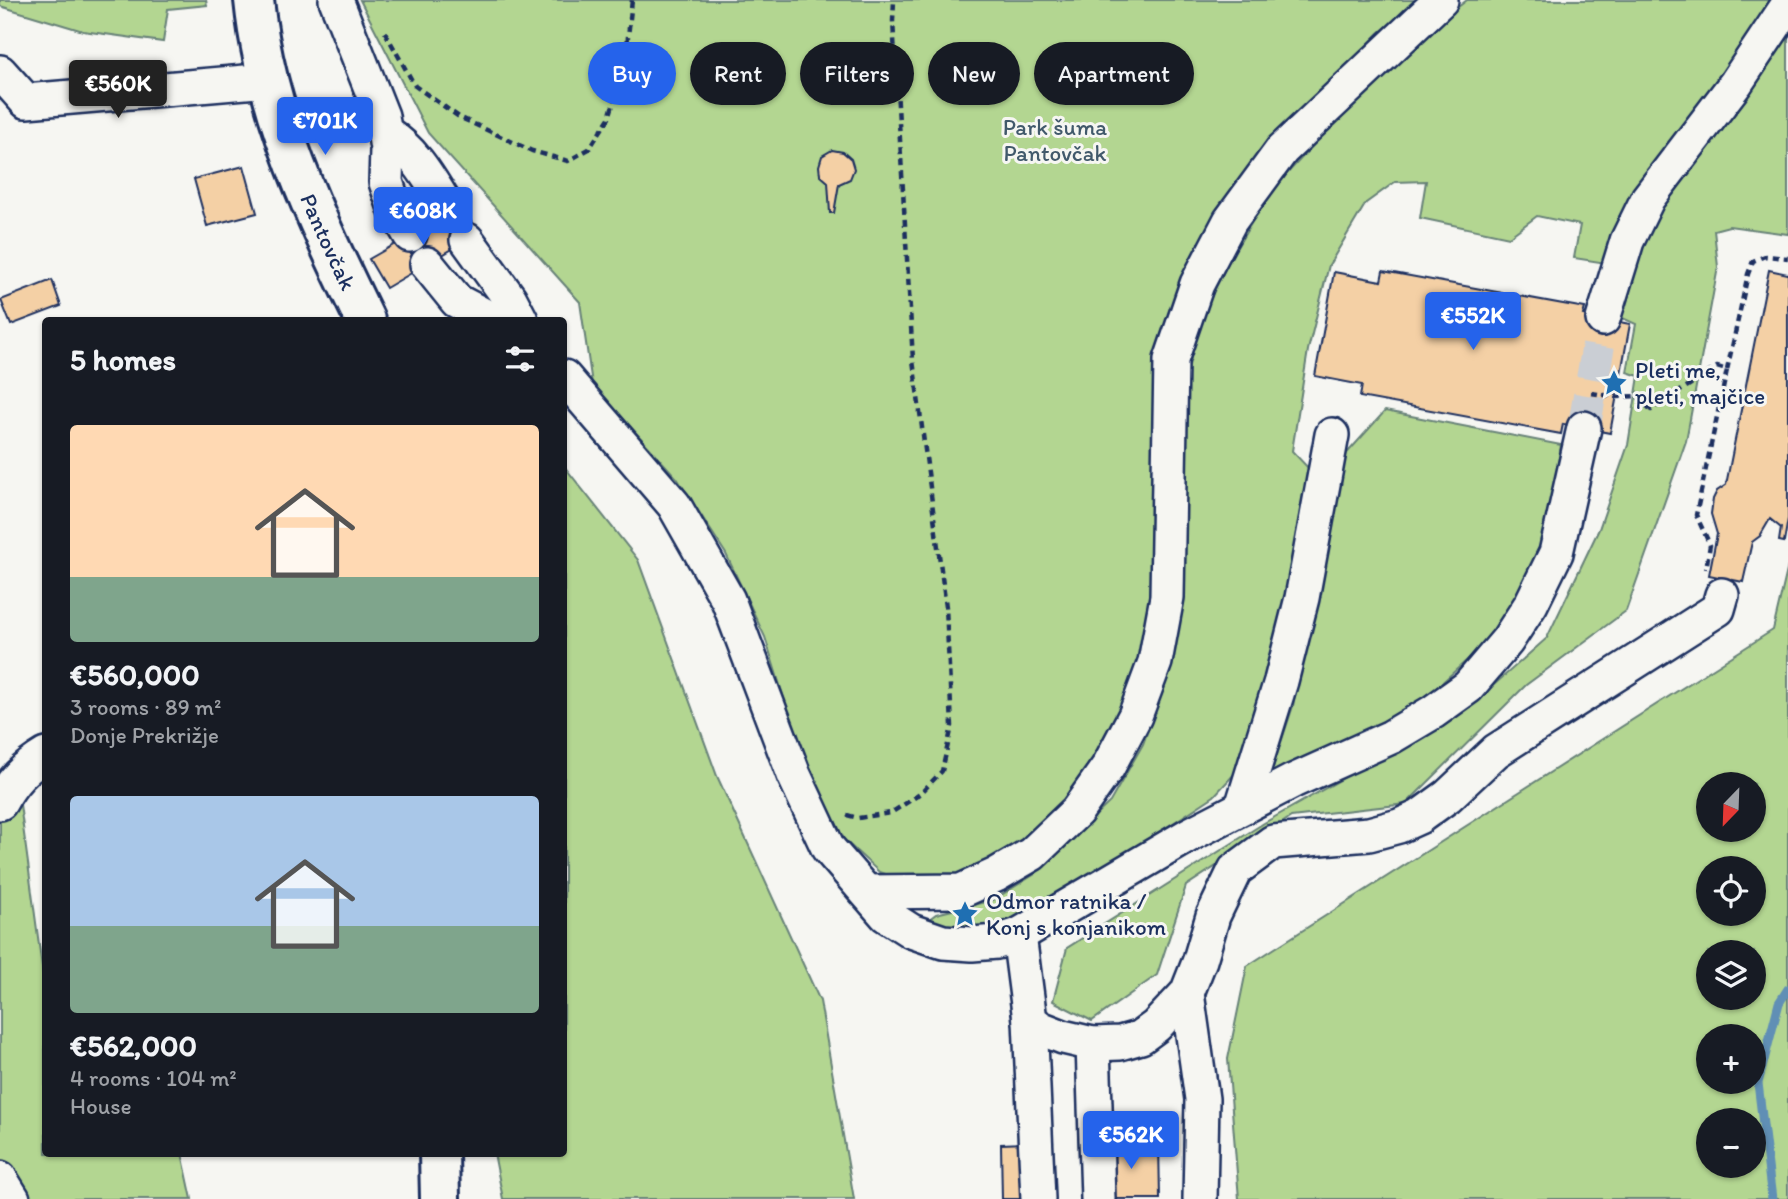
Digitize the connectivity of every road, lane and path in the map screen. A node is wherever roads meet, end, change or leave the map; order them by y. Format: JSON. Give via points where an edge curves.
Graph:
{"nodes":[{"id":1,"x":254,"y":0,"type":"edge"},
{"id":2,"x":336,"y":0,"type":"edge"},
{"id":3,"x":632,"y":0,"type":"edge"},
{"id":4,"x":894,"y":0,"type":"edge"},
{"id":5,"x":1441,"y":0,"type":"edge"},
{"id":6,"x":1788,"y":5,"type":"edge"},
{"id":7,"x":384,"y":31,"type":"dead end"},
{"id":8,"x":0,"y":72,"type":"edge"},
{"id":9,"x":268,"y":80,"type":"junction"},
{"id":10,"x":385,"y":132,"type":"junction"},
{"id":11,"x":450,"y":212,"type":"dead end"},
{"id":12,"x":410,"y":235,"type":"dead end"},
{"id":13,"x":467,"y":240,"type":"dead end"},
{"id":14,"x":1788,"y":258,"type":"edge"},
{"id":15,"x":427,"y":264,"type":"dead end"},
{"id":16,"x":364,"y":317,"type":"edge"},
{"id":17,"x":487,"y":317,"type":"edge"},
{"id":18,"x":519,"y":317,"type":"edge"},
{"id":19,"x":1603,"y":319,"type":"tunnel mouth"},
{"id":20,"x":1727,"y":370,"type":"junction"},
{"id":21,"x":567,"y":380,"type":"edge"},
{"id":22,"x":1591,"y":393,"type":"dead end"},
{"id":23,"x":1584,"y":428,"type":"tunnel mouth"},
{"id":24,"x":1332,"y":435,"type":"dead end"},
{"id":25,"x":1722,"y":595,"type":"joint"},
{"id":26,"x":42,"y":757,"type":"edge"},
{"id":27,"x":806,"y":801,"type":"junction"},
{"id":28,"x":0,"y":803,"type":"edge"},
{"id":29,"x":1242,"y":807,"type":"junction"},
{"id":30,"x":867,"y":892,"type":"junction"},
{"id":31,"x":1019,"y":936,"type":"junction"},
{"id":32,"x":1187,"y":993,"type":"junction"},
{"id":33,"x":1030,"y":1020,"type":"junction"},
{"id":34,"x":1093,"y":1044,"type":"junction"},
{"id":35,"x":439,"y":1157,"type":"edge"},
{"id":36,"x":0,"y":1178,"type":"edge"},
{"id":37,"x":13,"y":1199,"type":"edge"},
{"id":38,"x":440,"y":1199,"type":"edge"},
{"id":39,"x":1038,"y":1199,"type":"edge"},
{"id":40,"x":1098,"y":1199,"type":"edge"},
{"id":41,"x":1200,"y":1199,"type":"edge"}],
"edges":[{"from":1,"to":9,"type":"main road","name":"Pantovčak"},
{"from":2,"to":10,"type":"street","via":[[373,88]]},
{"from":3,"to":7,"type":"path","via":[[625,64],[609,118],[589,149],[568,161],[533,151],[458,117],[415,86]]},
{"from":4,"to":27,"type":"path","via":[[913,360],[946,607],[952,726],[942,771],[920,794],[891,813],[858,818]]},
{"from":5,"to":30,"type":"street","via":[[1282,150],[1230,220],[1197,284],[1171,360],[1167,597],[1155,662],[1108,768],[1077,811],[1032,854],[996,875],[961,891]]},
{"from":6,"to":19,"type":"street","via":[[1736,83],[1648,198],[1627,241]]},
{"from":8,"to":9,"type":"street","via":[[26,101]]},
{"from":9,"to":16,"type":"main road","name":"Pantovčak","via":[[290,150]]},
{"from":10,"to":11,"type":"street","via":[[405,145]]},
{"from":10,"to":12,"type":"street","via":[[386,182]]},
{"from":13,"to":18,"type":"street"},
{"from":14,"to":20,"type":"path","via":[[1765,256],[1753,261]]},
{"from":15,"to":17,"type":"street","via":[[457,301]]},
{"from":20,"to":22,"type":"path","via":[[1717,367],[1651,410],[1637,396]]},
{"from":20,"to":25,"type":"path","via":[[1696,515],[1710,545],[1704,582]]},
{"from":21,"to":27,"type":"street","via":[[674,505],[728,600]]},
{"from":23,"to":29,"type":"street","via":[[1556,553],[1507,641],[1468,687],[1391,737]]},
{"from":24,"to":29,"type":"street","via":[[1302,598]]},
{"from":25,"to":32,"type":"street","via":[[1718,609],[1496,751],[1419,817],[1369,834],[1273,842],[1235,870],[1213,916]]},
{"from":26,"to":28,"type":"street","via":[[13,780]]},
{"from":27,"to":30,"type":"street","via":[[828,848]]},
{"from":29,"to":31,"type":"street"},
{"from":30,"to":31,"type":"street","via":[[886,915],[911,931],[943,942],[972,944]]},
{"from":31,"to":33,"type":"street"},
{"from":32,"to":34,"type":"street","via":[[1141,1037]]},
{"from":32,"to":41,"type":"street","via":[[1202,1098]]},
{"from":33,"to":34,"type":"street","via":[[1063,1037]]},
{"from":33,"to":39,"type":"street"},
{"from":34,"to":40,"type":"street"},
{"from":35,"to":38,"type":"main road"},
{"from":36,"to":37,"type":"street"}]}
